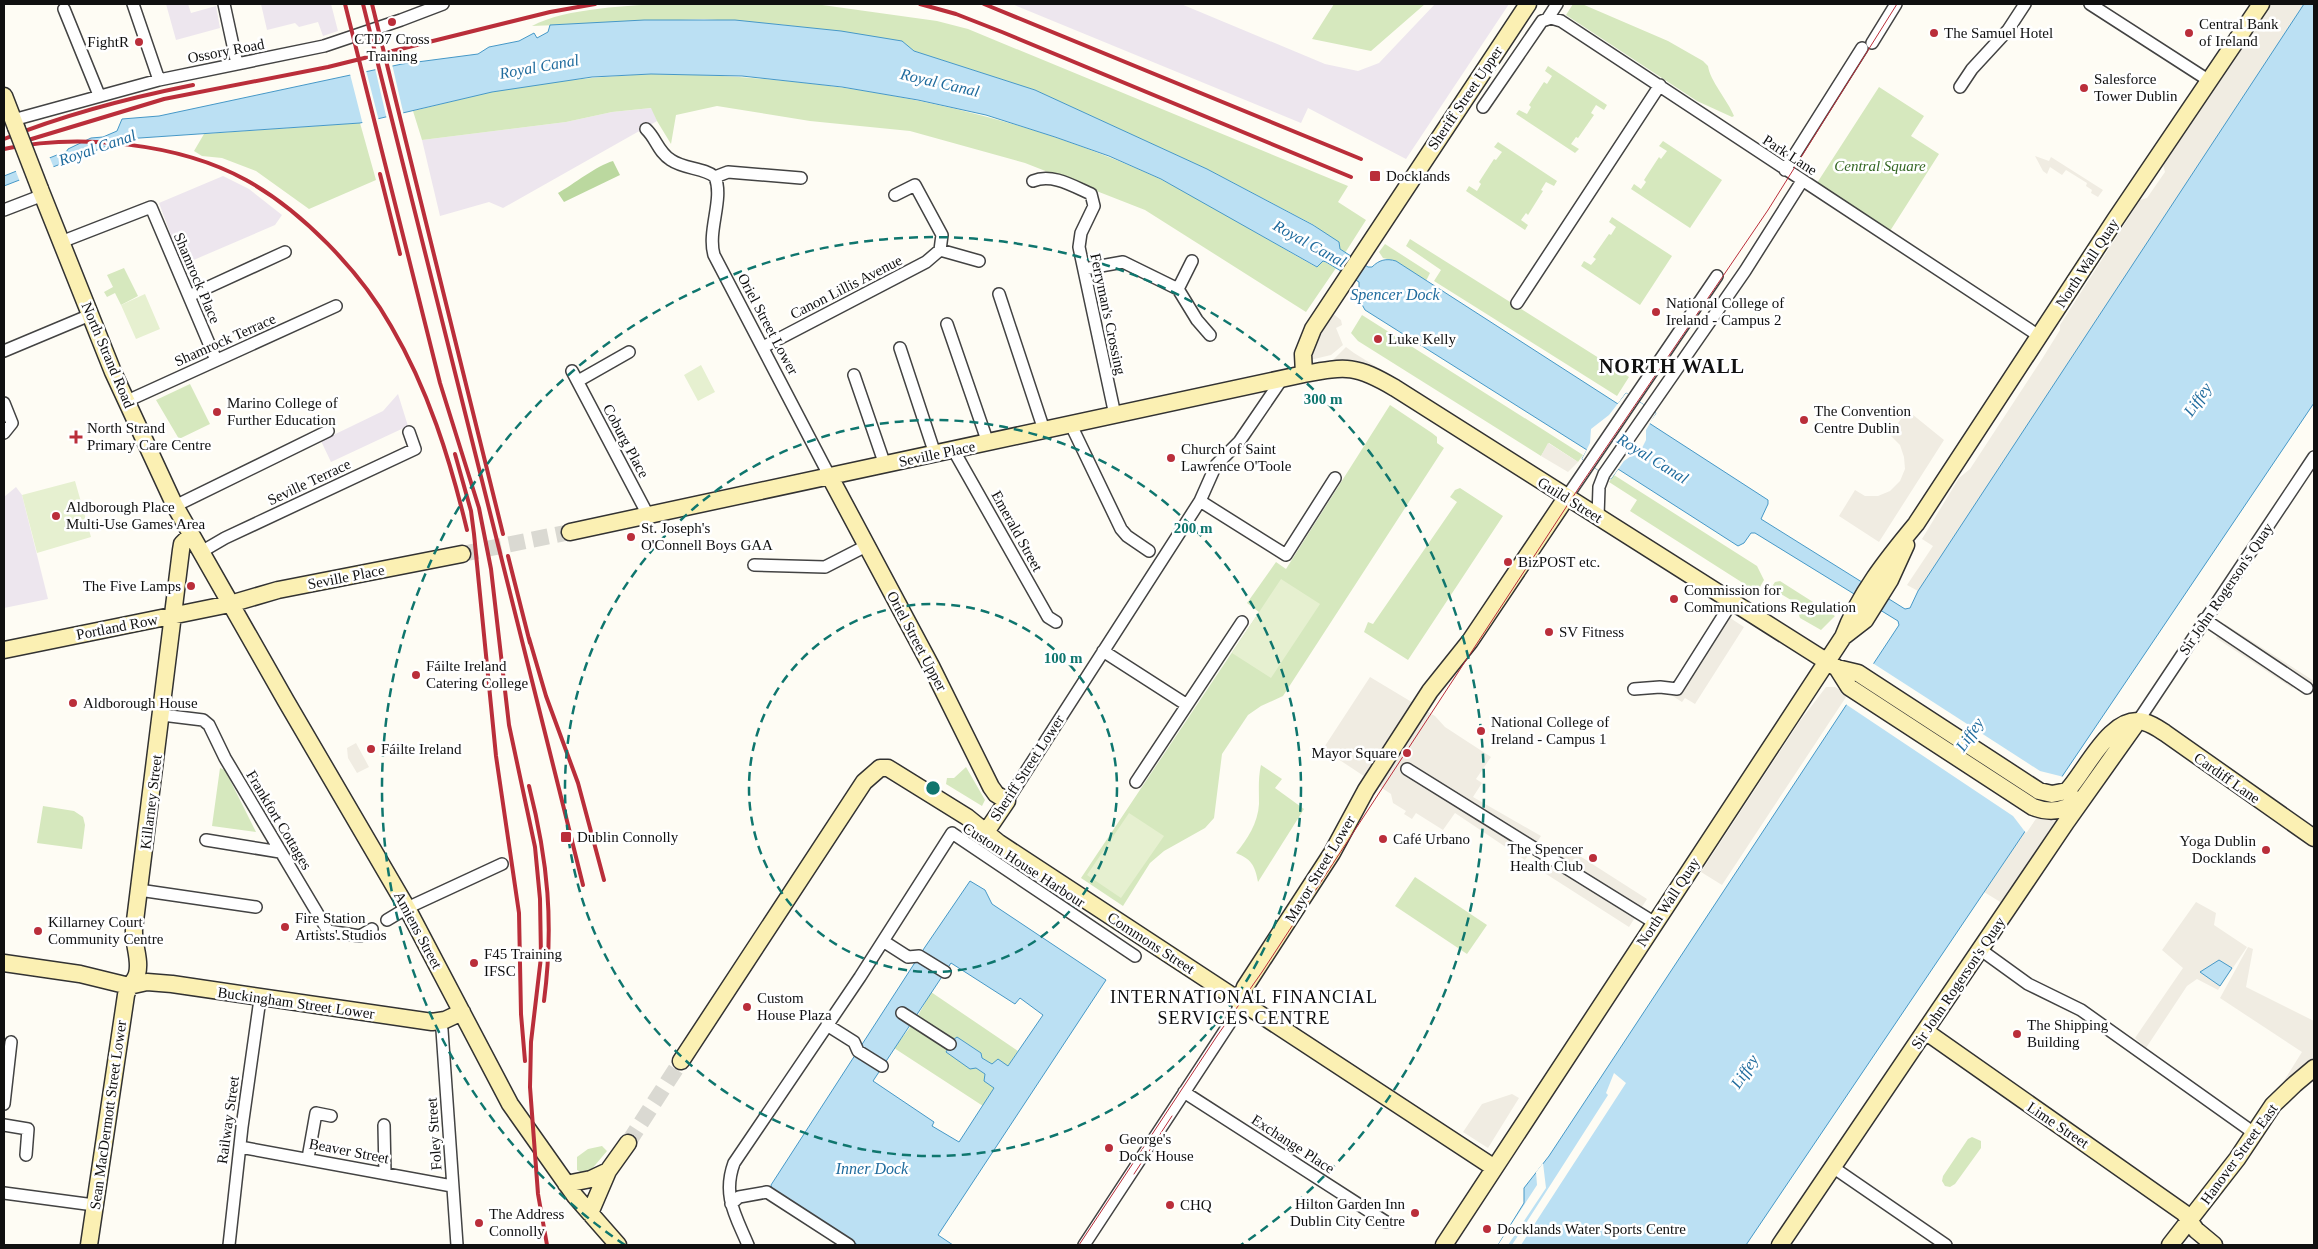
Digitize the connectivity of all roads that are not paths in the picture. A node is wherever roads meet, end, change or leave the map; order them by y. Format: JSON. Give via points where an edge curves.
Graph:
{"nodes":[{"id":1,"x":133,"y":4,"type":"edge"},
{"id":2,"x":224,"y":4,"type":"edge"},
{"id":3,"x":443,"y":4,"type":"edge"},
{"id":4,"x":1528,"y":4,"type":"edge"},
{"id":5,"x":1557,"y":4,"type":"edge"},
{"id":6,"x":1896,"y":4,"type":"edge"},
{"id":7,"x":2025,"y":4,"type":"edge"},
{"id":8,"x":2090,"y":4,"type":"edge"},
{"id":9,"x":2261,"y":4,"type":"edge"},
{"id":10,"x":64,"y":9,"type":"dead end"},
{"id":11,"x":1548,"y":18,"type":"junction"},
{"id":12,"x":237,"y":64,"type":"junction"},
{"id":13,"x":159,"y":80,"type":"junction"},
{"id":14,"x":2208,"y":80,"type":"junction"},
{"id":15,"x":1660,"y":85,"type":"junction"},
{"id":16,"x":1960,"y":87,"type":"dead end"},
{"id":17,"x":100,"y":95,"type":"junction"},
{"id":18,"x":4,"y":96,"type":"edge"},
{"id":19,"x":1484,"y":107,"type":"dead end"},
{"id":20,"x":14,"y":123,"type":"junction"},
{"id":21,"x":646,"y":129,"type":"dead end"},
{"id":22,"x":1785,"y":170,"type":"junction"},
{"id":23,"x":715,"y":178,"type":"junction"},
{"id":24,"x":801,"y":178,"type":"dead end"},
{"id":25,"x":1033,"y":181,"type":"dead end"},
{"id":26,"x":1802,"y":181,"type":"junction"},
{"id":27,"x":42,"y":192,"type":"junction"},
{"id":28,"x":895,"y":195,"type":"dead end"},
{"id":29,"x":4,"y":210,"type":"edge"},
{"id":30,"x":61,"y":242,"type":"junction"},
{"id":31,"x":940,"y":250,"type":"junction"},
{"id":32,"x":285,"y":252,"type":"dead end"},
{"id":33,"x":980,"y":261,"type":"dead end"},
{"id":34,"x":1192,"y":261,"type":"dead end"},
{"id":35,"x":1084,"y":269,"type":"junction"},
{"id":36,"x":1717,"y":276,"type":"dead end"},
{"id":37,"x":1178,"y":289,"type":"junction"},
{"id":38,"x":999,"y":294,"type":"dead end"},
{"id":39,"x":188,"y":296,"type":"junction"},
{"id":40,"x":1517,"y":303,"type":"dead end"},
{"id":41,"x":336,"y":306,"type":"dead end"},
{"id":42,"x":90,"y":315,"type":"junction"},
{"id":43,"x":947,"y":324,"type":"dead end"},
{"id":44,"x":1210,"y":335,"type":"dead end"},
{"id":45,"x":2039,"y":336,"type":"junction"},
{"id":46,"x":763,"y":347,"type":"junction"},
{"id":47,"x":900,"y":348,"type":"dead end"},
{"id":48,"x":4,"y":351,"type":"edge"},
{"id":49,"x":629,"y":352,"type":"dead end"},
{"id":50,"x":216,"y":360,"type":"junction"},
{"id":51,"x":572,"y":371,"type":"dead end"},
{"id":52,"x":1304,"y":374,"type":"junction"},
{"id":53,"x":854,"y":375,"type":"dead end"},
{"id":54,"x":1282,"y":379,"type":"junction"},
{"id":55,"x":578,"y":381,"type":"junction"},
{"id":56,"x":127,"y":401,"type":"junction"},
{"id":57,"x":4,"y":403,"type":"edge"},
{"id":58,"x":1115,"y":415,"type":"junction"},
{"id":59,"x":1071,"y":425,"type":"junction"},
{"id":60,"x":1044,"y":430,"type":"junction"},
{"id":61,"x":328,"y":431,"type":"dead end"},
{"id":62,"x":410,"y":432,"type":"dead end"},
{"id":63,"x":4,"y":433,"type":"edge"},
{"id":64,"x":988,"y":443,"type":"junction"},
{"id":65,"x":954,"y":450,"type":"junction"},
{"id":66,"x":935,"y":454,"type":"junction"},
{"id":67,"x":2314,"y":457,"type":"edge"},
{"id":68,"x":885,"y":465,"type":"junction"},
{"id":69,"x":2310,"y":473,"type":"edge"},
{"id":70,"x":830,"y":478,"type":"junction"},
{"id":71,"x":1336,"y":478,"type":"dead end"},
{"id":72,"x":1566,"y":498,"type":"junction"},
{"id":73,"x":1200,"y":501,"type":"junction"},
{"id":74,"x":175,"y":506,"type":"junction"},
{"id":75,"x":648,"y":515,"type":"junction"},
{"id":76,"x":1598,"y":517,"type":"junction"},
{"id":77,"x":570,"y":532,"type":"tunnel mouth"},
{"id":78,"x":192,"y":535,"type":"junction"},
{"id":79,"x":866,"y":546,"type":"junction"},
{"id":80,"x":1149,"y":551,"type":"dead end"},
{"id":81,"x":201,"y":552,"type":"junction"},
{"id":82,"x":462,"y":554,"type":"tunnel mouth"},
{"id":83,"x":754,"y":565,"type":"dead end"},
{"id":84,"x":1732,"y":602,"type":"junction"},
{"id":85,"x":230,"y":604,"type":"junction"},
{"id":86,"x":174,"y":616,"type":"junction"},
{"id":87,"x":2204,"y":619,"type":"junction"},
{"id":88,"x":1056,"y":622,"type":"dead end"},
{"id":89,"x":1242,"y":622,"type":"dead end"},
{"id":90,"x":4,"y":650,"type":"edge"},
{"id":91,"x":1103,"y":651,"type":"junction"},
{"id":92,"x":1832,"y":665,"type":"junction"},
{"id":93,"x":1854,"y":680,"type":"junction"},
{"id":94,"x":2308,"y":688,"type":"dead end"},
{"id":95,"x":1634,"y":689,"type":"dead end"},
{"id":96,"x":1187,"y":705,"type":"junction"},
{"id":97,"x":162,"y":714,"type":"junction"},
{"id":98,"x":2138,"y":721,"type":"junction"},
{"id":99,"x":1407,"y":769,"type":"dead end"},
{"id":100,"x":1136,"y":782,"type":"dead end"},
{"id":101,"x":2084,"y":797,"type":"junction"},
{"id":102,"x":1007,"y":801,"type":"junction"},
{"id":103,"x":986,"y":832,"type":"junction"},
{"id":104,"x":2314,"y":838,"type":"edge"},
{"id":105,"x":206,"y":840,"type":"dead end"},
{"id":106,"x":280,"y":852,"type":"junction"},
{"id":107,"x":502,"y":864,"type":"dead end"},
{"id":108,"x":139,"y":890,"type":"junction"},
{"id":109,"x":256,"y":907,"type":"dead end"},
{"id":110,"x":407,"y":908,"type":"junction"},
{"id":111,"x":387,"y":920,"type":"dead end"},
{"id":112,"x":1655,"y":923,"type":"junction"},
{"id":113,"x":372,"y":929,"type":"dead end"},
{"id":114,"x":883,"y":941,"type":"junction"},
{"id":115,"x":1981,"y":950,"type":"junction"},
{"id":116,"x":1135,"y":956,"type":"dead end"},
{"id":117,"x":4,"y":963,"type":"edge"},
{"id":118,"x":945,"y":972,"type":"dead end"},
{"id":119,"x":129,"y":986,"type":"junction"},
{"id":120,"x":260,"y":998,"type":"junction"},
{"id":121,"x":1240,"y":1001,"type":"junction"},
{"id":122,"x":462,"y":1012,"type":"junction"},
{"id":123,"x":902,"y":1013,"type":"dead end"},
{"id":124,"x":440,"y":1022,"type":"junction"},
{"id":125,"x":827,"y":1025,"type":"junction"},
{"id":126,"x":1925,"y":1032,"type":"junction"},
{"id":127,"x":11,"y":1042,"type":"dead end"},
{"id":128,"x":950,"y":1044,"type":"dead end"},
{"id":129,"x":681,"y":1061,"type":"tunnel mouth"},
{"id":130,"x":882,"y":1066,"type":"dead end"},
{"id":131,"x":2314,"y":1068,"type":"edge"},
{"id":132,"x":1184,"y":1092,"type":"junction"},
{"id":133,"x":4,"y":1104,"type":"edge"},
{"id":134,"x":331,"y":1116,"type":"dead end"},
{"id":135,"x":384,"y":1125,"type":"dead end"},
{"id":136,"x":4,"y":1126,"type":"edge"},
{"id":137,"x":2254,"y":1134,"type":"junction"},
{"id":138,"x":628,"y":1143,"type":"tunnel mouth"},
{"id":139,"x":240,"y":1147,"type":"junction"},
{"id":140,"x":26,"y":1155,"type":"dead end"},
{"id":141,"x":308,"y":1158,"type":"junction"},
{"id":142,"x":1494,"y":1167,"type":"junction"},
{"id":143,"x":1834,"y":1168,"type":"junction"},
{"id":144,"x":608,"y":1171,"type":"junction"},
{"id":145,"x":384,"y":1174,"type":"junction"},
{"id":146,"x":566,"y":1184,"type":"junction"},
{"id":147,"x":452,"y":1186,"type":"junction"},
{"id":148,"x":4,"y":1193,"type":"edge"},
{"id":149,"x":731,"y":1204,"type":"junction"},
{"id":150,"x":94,"y":1206,"type":"junction"},
{"id":151,"x":590,"y":1213,"type":"junction"},
{"id":152,"x":2190,"y":1220,"type":"junction"},
{"id":153,"x":1386,"y":1222,"type":"dead end"},
{"id":154,"x":89,"y":1245,"type":"edge"},
{"id":155,"x":229,"y":1245,"type":"edge"},
{"id":156,"x":457,"y":1245,"type":"edge"},
{"id":157,"x":618,"y":1245,"type":"edge"},
{"id":158,"x":748,"y":1245,"type":"edge"},
{"id":159,"x":849,"y":1245,"type":"edge"},
{"id":160,"x":1084,"y":1245,"type":"edge"},
{"id":161,"x":1444,"y":1245,"type":"edge"},
{"id":162,"x":1780,"y":1245,"type":"edge"},
{"id":163,"x":1946,"y":1245,"type":"edge"},
{"id":164,"x":2170,"y":1245,"type":"edge"},
{"id":165,"x":2214,"y":1245,"type":"edge"}],
"edges":[{"from":1,"to":13,"type":"street"},
{"from":2,"to":12,"type":"street"},
{"from":3,"to":12,"type":"street","name":"Ossory Road","via":[[324,46]]},
{"from":4,"to":52,"type":"main road","name":"Sheriff Street Upper","via":[[1333,298],[1307,341],[1303,357]]},
{"from":5,"to":11,"type":"street"},
{"from":6,"to":22,"type":"street"},
{"from":7,"to":16,"type":"street","via":[[2008,30]]},
{"from":8,"to":14,"type":"street"},
{"from":9,"to":14,"type":"main road","name":"North Wall Quay"},
{"from":10,"to":17,"type":"street"},
{"from":11,"to":15,"type":"street","name":"Park Lane","via":[[1561,21]]},
{"from":11,"to":19,"type":"street","via":[[1542,21]]},
{"from":12,"to":13,"type":"street","name":"Ossory Road"},
{"from":13,"to":17,"type":"street","name":"Ossory Road"},
{"from":14,"to":45,"type":"main road","name":"North Wall Quay"},
{"from":15,"to":22,"type":"street","name":"Park Lane"},
{"from":15,"to":40,"type":"street"},
{"from":17,"to":20,"type":"street","name":"Ossory Road"},
{"from":18,"to":20,"type":"main road","name":"North Strand Road"},
{"from":20,"to":27,"type":"main road","name":"North Strand Road","bridge":true},
{"from":21,"to":23,"type":"street","via":[[668,159]]},
{"from":22,"to":26,"type":"street","name":"Park Lane"},
{"from":23,"to":24,"type":"street","via":[[728,172]]},
{"from":23,"to":46,"type":"street","name":"Oriel Street Lower","via":[[718,187],[712,249]]},
{"from":25,"to":35,"type":"street","name":"Ferryman's Crossing","via":[[1055,179],[1091,194],[1094,206],[1081,233],[1079,247]]},
{"from":26,"to":45,"type":"street","name":"Park Lane"},
{"from":26,"to":76,"type":"street","via":[[1745,271],[1604,474],[1598,486]]},
{"from":27,"to":29,"type":"street"},
{"from":27,"to":30,"type":"main road","name":"North Strand Road"},
{"from":28,"to":31,"type":"street","via":[[915,185],[942,236]]},
{"from":30,"to":39,"type":"street","name":"Shamrock Place","via":[[151,207]]},
{"from":30,"to":42,"type":"main road","name":"North Strand Road"},
{"from":31,"to":33,"type":"street"},
{"from":31,"to":46,"type":"street","name":"Canon Lillis Avenue","via":[[926,262]]},
{"from":32,"to":39,"type":"street"},
{"from":34,"to":37,"type":"street"},
{"from":35,"to":37,"type":"street","via":[[1123,262]]},
{"from":35,"to":58,"type":"street","name":"Ferryman's Crossing"},
{"from":36,"to":72,"type":"street"},
{"from":37,"to":44,"type":"street"},
{"from":38,"to":60,"type":"street"},
{"from":39,"to":50,"type":"street","name":"Shamrock Place"},
{"from":41,"to":50,"type":"street","name":"Shamrock Terrace"},
{"from":42,"to":48,"type":"street"},
{"from":42,"to":56,"type":"main road","name":"North Strand Road"},
{"from":43,"to":64,"type":"street"},
{"from":45,"to":92,"type":"main road","name":"North Wall Quay","via":[[1843,637]]},
{"from":46,"to":70,"type":"street","name":"Oriel Street Lower"},
{"from":47,"to":66,"type":"street"},
{"from":49,"to":55,"type":"street"},
{"from":50,"to":56,"type":"street","name":"Shamrock Terrace"},
{"from":51,"to":55,"type":"street","name":"Coburg Place"},
{"from":52,"to":54,"type":"main road","name":"Seville Place"},
{"from":52,"to":72,"type":"main road","name":"Guild Street","via":[[1352,368],[1374,376]]},
{"from":53,"to":68,"type":"street"},
{"from":54,"to":58,"type":"main road","name":"Seville Place"},
{"from":54,"to":73,"type":"street","name":"Sheriff Street Lower","via":[[1239,442],[1216,465]]},
{"from":55,"to":75,"type":"street","name":"Coburg Place"},
{"from":56,"to":74,"type":"main road","name":"North Strand Road"},
{"from":57,"to":63,"type":"street","via":[[12,423]]},
{"from":58,"to":59,"type":"main road","name":"Seville Place"},
{"from":59,"to":60,"type":"main road","name":"Seville Place"},
{"from":59,"to":80,"type":"street","via":[[1121,529]]},
{"from":60,"to":64,"type":"main road","name":"Seville Place"},
{"from":61,"to":74,"type":"street"},
{"from":62,"to":81,"type":"street","name":"Seville Terrace","via":[[415,449],[224,538]]},
{"from":64,"to":65,"type":"main road","name":"Seville Place"},
{"from":65,"to":66,"type":"main road","name":"Seville Place"},
{"from":65,"to":88,"type":"street","name":"Emerald Street","via":[[1048,617]]},
{"from":66,"to":68,"type":"main road","name":"Seville Place"},
{"from":67,"to":69,"type":"street","name":"Sir John Rogerson's Quay"},
{"from":68,"to":70,"type":"main road","name":"Seville Place"},
{"from":69,"to":87,"type":"street","name":"Sir John Rogerson's Quay"},
{"from":70,"to":75,"type":"main road","name":"Seville Place"},
{"from":70,"to":79,"type":"main road","name":"Oriel Street Upper"},
{"from":71,"to":73,"type":"street","via":[[1286,555]]},
{"from":72,"to":76,"type":"main road","name":"Guild Street"},
{"from":72,"to":121,"type":"main road","name":"Mayor Street Lower","via":[[1470,641],[1430,691],[1366,790],[1332,853],[1245,987]]},
{"from":73,"to":91,"type":"street","name":"Sheriff Street Lower"},
{"from":74,"to":78,"type":"main road","name":"North Strand Road"},
{"from":75,"to":77,"type":"main road","name":"Seville Place"},
{"from":76,"to":84,"type":"main road","name":"Guild Street"},
{"from":78,"to":81,"type":"main road","name":"North Strand Road"},
{"from":78,"to":86,"type":"main road","name":"Killarney Street","via":[[182,544]]},
{"from":79,"to":83,"type":"street","via":[[825,567]]},
{"from":79,"to":102,"type":"main road","name":"Oriel Street Upper","via":[[991,787]]},
{"from":81,"to":85,"type":"main road","name":"North Strand Road"},
{"from":82,"to":85,"type":"main road","name":"Seville Place","via":[[278,590]]},
{"from":84,"to":92,"type":"main road","name":"Guild Street"},
{"from":84,"to":95,"type":"street","via":[[1677,689]]},
{"from":85,"to":86,"type":"main road","name":"Portland Row"},
{"from":85,"to":110,"type":"main road","name":"Amiens Street"},
{"from":86,"to":90,"type":"main road","name":"Portland Row"},
{"from":86,"to":97,"type":"main road","name":"Killarney Street"},
{"from":87,"to":94,"type":"street"},
{"from":87,"to":98,"type":"street","name":"Sir John Rogerson's Quay"},
{"from":89,"to":96,"type":"street"},
{"from":91,"to":96,"type":"street"},
{"from":91,"to":102,"type":"street","name":"Sheriff Street Lower"},
{"from":92,"to":93,"type":"main road","name":"Guild Street"},
{"from":92,"to":112,"type":"main road","name":"North Wall Quay"},
{"from":93,"to":98,"type":"main road","via":[[2039,791],[2052,794],[2067,791],[2076,782],[2113,730]]},
{"from":93,"to":101,"type":"main road","via":[[2017,798],[2041,810],[2062,810]]},
{"from":96,"to":100,"type":"street"},
{"from":97,"to":106,"type":"street","name":"Frankfort Cottages","via":[[203,720],[210,725],[225,758]]},
{"from":97,"to":108,"type":"main road","name":"Killarney Street"},
{"from":98,"to":101,"type":"main road","name":"Sir John Rogerson's Quay"},
{"from":98,"to":104,"type":"main road","name":"Cardiff Lane","via":[[2165,733]]},
{"from":99,"to":112,"type":"street"},
{"from":101,"to":115,"type":"main road","name":"Sir John Rogerson's Quay"},
{"from":102,"to":103,"type":"main road","name":"Sheriff Street Lower"},
{"from":103,"to":121,"type":"main road","name":"Commons Street"},
{"from":103,"to":129,"type":"main road","name":"Sheriff Street Lower","via":[[895,772],[880,768],[872,773]]},
{"from":105,"to":106,"type":"street"},
{"from":106,"to":113,"type":"street","name":"Frankfort Cottages","via":[[328,931],[360,936]]},
{"from":107,"to":110,"type":"street"},
{"from":108,"to":109,"type":"street"},
{"from":108,"to":119,"type":"main road","name":"Killarney Street","via":[[134,940],[139,965],[137,976]]},
{"from":110,"to":111,"type":"street"},
{"from":110,"to":122,"type":"main road","name":"Amiens Street"},
{"from":112,"to":142,"type":"main road","name":"North Wall Quay"},
{"from":114,"to":116,"type":"street","name":"Custom House Harbour","via":[[952,833]]},
{"from":114,"to":118,"type":"street","via":[[908,956],[919,956]]},
{"from":114,"to":125,"type":"street","name":"Custom House Harbour"},
{"from":115,"to":126,"type":"main road","name":"Sir John Rogerson's Quay"},
{"from":115,"to":137,"type":"street","via":[[2028,984],[2081,1010]]},
{"from":117,"to":119,"type":"main road","via":[[80,974]]},
{"from":119,"to":120,"type":"main road","name":"Buckingham Street Lower","via":[[147,982]]},
{"from":119,"to":150,"type":"main road","name":"Sean MacDermott Street Lower"},
{"from":120,"to":124,"type":"main road","name":"Buckingham Street Lower"},
{"from":120,"to":139,"type":"street","name":"Railway Street"},
{"from":121,"to":132,"type":"street","name":"Mayor Street Lower"},
{"from":121,"to":142,"type":"main road","name":"Commons Street"},
{"from":122,"to":124,"type":"main road"},
{"from":122,"to":146,"type":"main road","name":"Amiens Street","via":[[510,1104]]},
{"from":123,"to":128,"type":"street"},
{"from":124,"to":147,"type":"street","name":"Foley Street"},
{"from":125,"to":130,"type":"street","via":[[854,1042],[858,1051]]},
{"from":125,"to":149,"type":"street","name":"Custom House Harbour","via":[[734,1163],[728,1178]]},
{"from":126,"to":143,"type":"main road","name":"Sir John Rogerson's Quay"},
{"from":126,"to":152,"type":"main road","name":"Lime Street"},
{"from":127,"to":133,"type":"street"},
{"from":131,"to":137,"type":"main road","name":"Hanover Street East","via":[[2284,1094]]},
{"from":132,"to":153,"type":"street","name":"Exchange Place"},
{"from":132,"to":160,"type":"street","name":"Mayor Street Lower"},
{"from":134,"to":141,"type":"street","via":[[316,1113]]},
{"from":135,"to":145,"type":"street"},
{"from":136,"to":140,"type":"street","via":[[28,1129]]},
{"from":137,"to":152,"type":"main road","name":"Hanover Street East"},
{"from":138,"to":144,"type":"main road"},
{"from":139,"to":141,"type":"street","name":"Beaver Street"},
{"from":139,"to":155,"type":"street","name":"Railway Street"},
{"from":141,"to":145,"type":"street","name":"Beaver Street"},
{"from":142,"to":161,"type":"main road","name":"North Wall Quay"},
{"from":143,"to":162,"type":"main road","name":"Sir John Rogerson's Quay"},
{"from":143,"to":163,"type":"street"},
{"from":144,"to":146,"type":"main road","via":[[591,1179]]},
{"from":144,"to":151,"type":"main road"},
{"from":145,"to":147,"type":"street","name":"Beaver Street"},
{"from":146,"to":151,"type":"main road","name":"Amiens Street"},
{"from":147,"to":156,"type":"street","name":"Foley Street"},
{"from":148,"to":150,"type":"street"},
{"from":149,"to":158,"type":"street","name":"Custom House Harbour"},
{"from":149,"to":159,"type":"street","via":[[738,1197],[767,1192]]},
{"from":150,"to":154,"type":"main road","name":"Sean MacDermott Street Lower"},
{"from":151,"to":157,"type":"main road","name":"Amiens Street"},
{"from":152,"to":164,"type":"main road","name":"Hanover Street East"},
{"from":152,"to":165,"type":"main road","name":"Lime Street","via":[[2196,1230]]}]}
